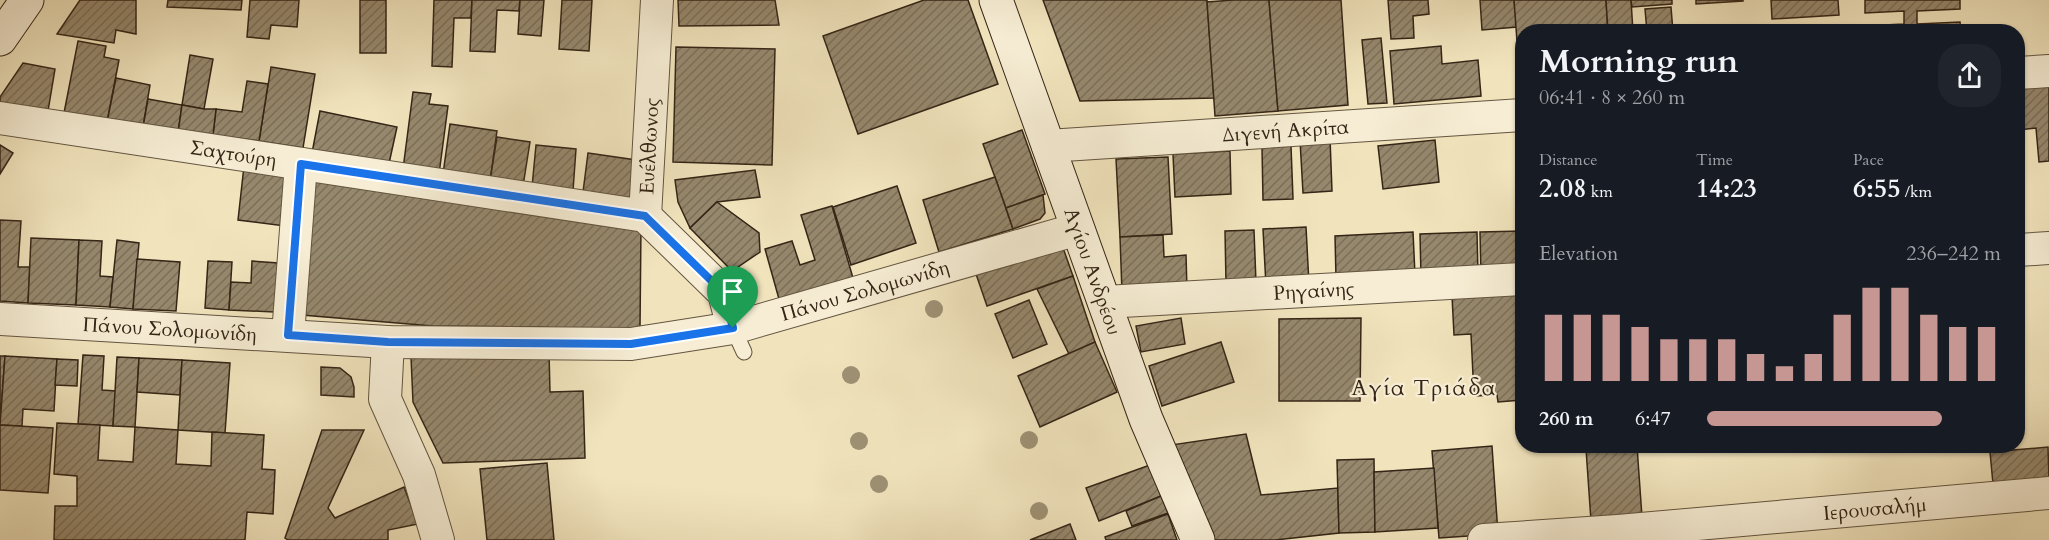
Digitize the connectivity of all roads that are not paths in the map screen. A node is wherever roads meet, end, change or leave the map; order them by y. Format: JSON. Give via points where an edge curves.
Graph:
{"nodes":[{"id":1,"x":27,"y":0,"type":"edge"},
{"id":2,"x":657,"y":0,"type":"edge"},
{"id":3,"x":996,"y":0,"type":"edge"},
{"id":4,"x":0,"y":39,"type":"edge"},
{"id":5,"x":2049,"y":71,"type":"edge"},
{"id":6,"x":2025,"y":73,"type":"edge"},
{"id":7,"x":1515,"y":114,"type":"edge"},
{"id":8,"x":0,"y":118,"type":"edge"},
{"id":9,"x":1048,"y":146,"type":"junction"},
{"id":10,"x":301,"y":164,"type":"junction"},
{"id":11,"x":645,"y":216,"type":"junction"},
{"id":12,"x":1078,"y":229,"type":"junction"},
{"id":13,"x":2049,"y":248,"type":"edge"},
{"id":14,"x":2025,"y":250,"type":"edge"},
{"id":15,"x":1515,"y":279,"type":"edge"},
{"id":16,"x":1104,"y":302,"type":"junction"},
{"id":17,"x":0,"y":319,"type":"edge"},
{"id":18,"x":288,"y":335,"type":"junction"},
{"id":19,"x":738,"y":340,"type":"junction"},
{"id":20,"x":388,"y":342,"type":"junction"},
{"id":21,"x":2049,"y":493,"type":"edge"},
{"id":22,"x":1619,"y":536,"type":"edge"},
{"id":23,"x":438,"y":540,"type":"edge"},
{"id":24,"x":1198,"y":540,"type":"edge"},
{"id":25,"x":1484,"y":540,"type":"edge"}],
"edges":[{"from":1,"to":4,"type":"street"},
{"from":2,"to":11,"type":"street","name":"Ευέλθωνος"},
{"from":3,"to":9,"type":"street","name":"Αγίου Ανδρέου"},
{"from":5,"to":6,"type":"street"},
{"from":7,"to":9,"type":"street","name":"Διγενή Ακρίτα"},
{"from":8,"to":10,"type":"street","name":"Σαχτούρη"},
{"from":9,"to":12,"type":"street","name":"Αγίου Ανδρέου"},
{"from":10,"to":11,"type":"street","name":"Σαχτούρη"},
{"from":10,"to":18,"type":"street"},
{"from":11,"to":19,"type":"street","name":"Ευέλθωνος","via":[[724,293]]},
{"from":12,"to":16,"type":"street","name":"Αγίου Ανδρέου"},
{"from":12,"to":19,"type":"street","name":"Πάνου Σολομωνίδη"},
{"from":13,"to":14,"type":"street"},
{"from":15,"to":16,"type":"street","name":"Ρηγαίνης"},
{"from":16,"to":24,"type":"street","name":"Αγίου Ανδρέου","via":[[1146,419]]},
{"from":17,"to":18,"type":"street","name":"Πάνου Σολομωνίδη"},
{"from":18,"to":20,"type":"street","name":"Πάνου Σολομωνίδη"},
{"from":19,"to":20,"type":"street","name":"Πάνου Σολομωνίδη","via":[[631,344]]},
{"from":20,"to":23,"type":"street","via":[[386,399],[419,475]]},
{"from":21,"to":22,"type":"street","name":"Ιερουσαλήμ"},
{"from":22,"to":25,"type":"street","name":"Ιερουσαλήμ"}]}
